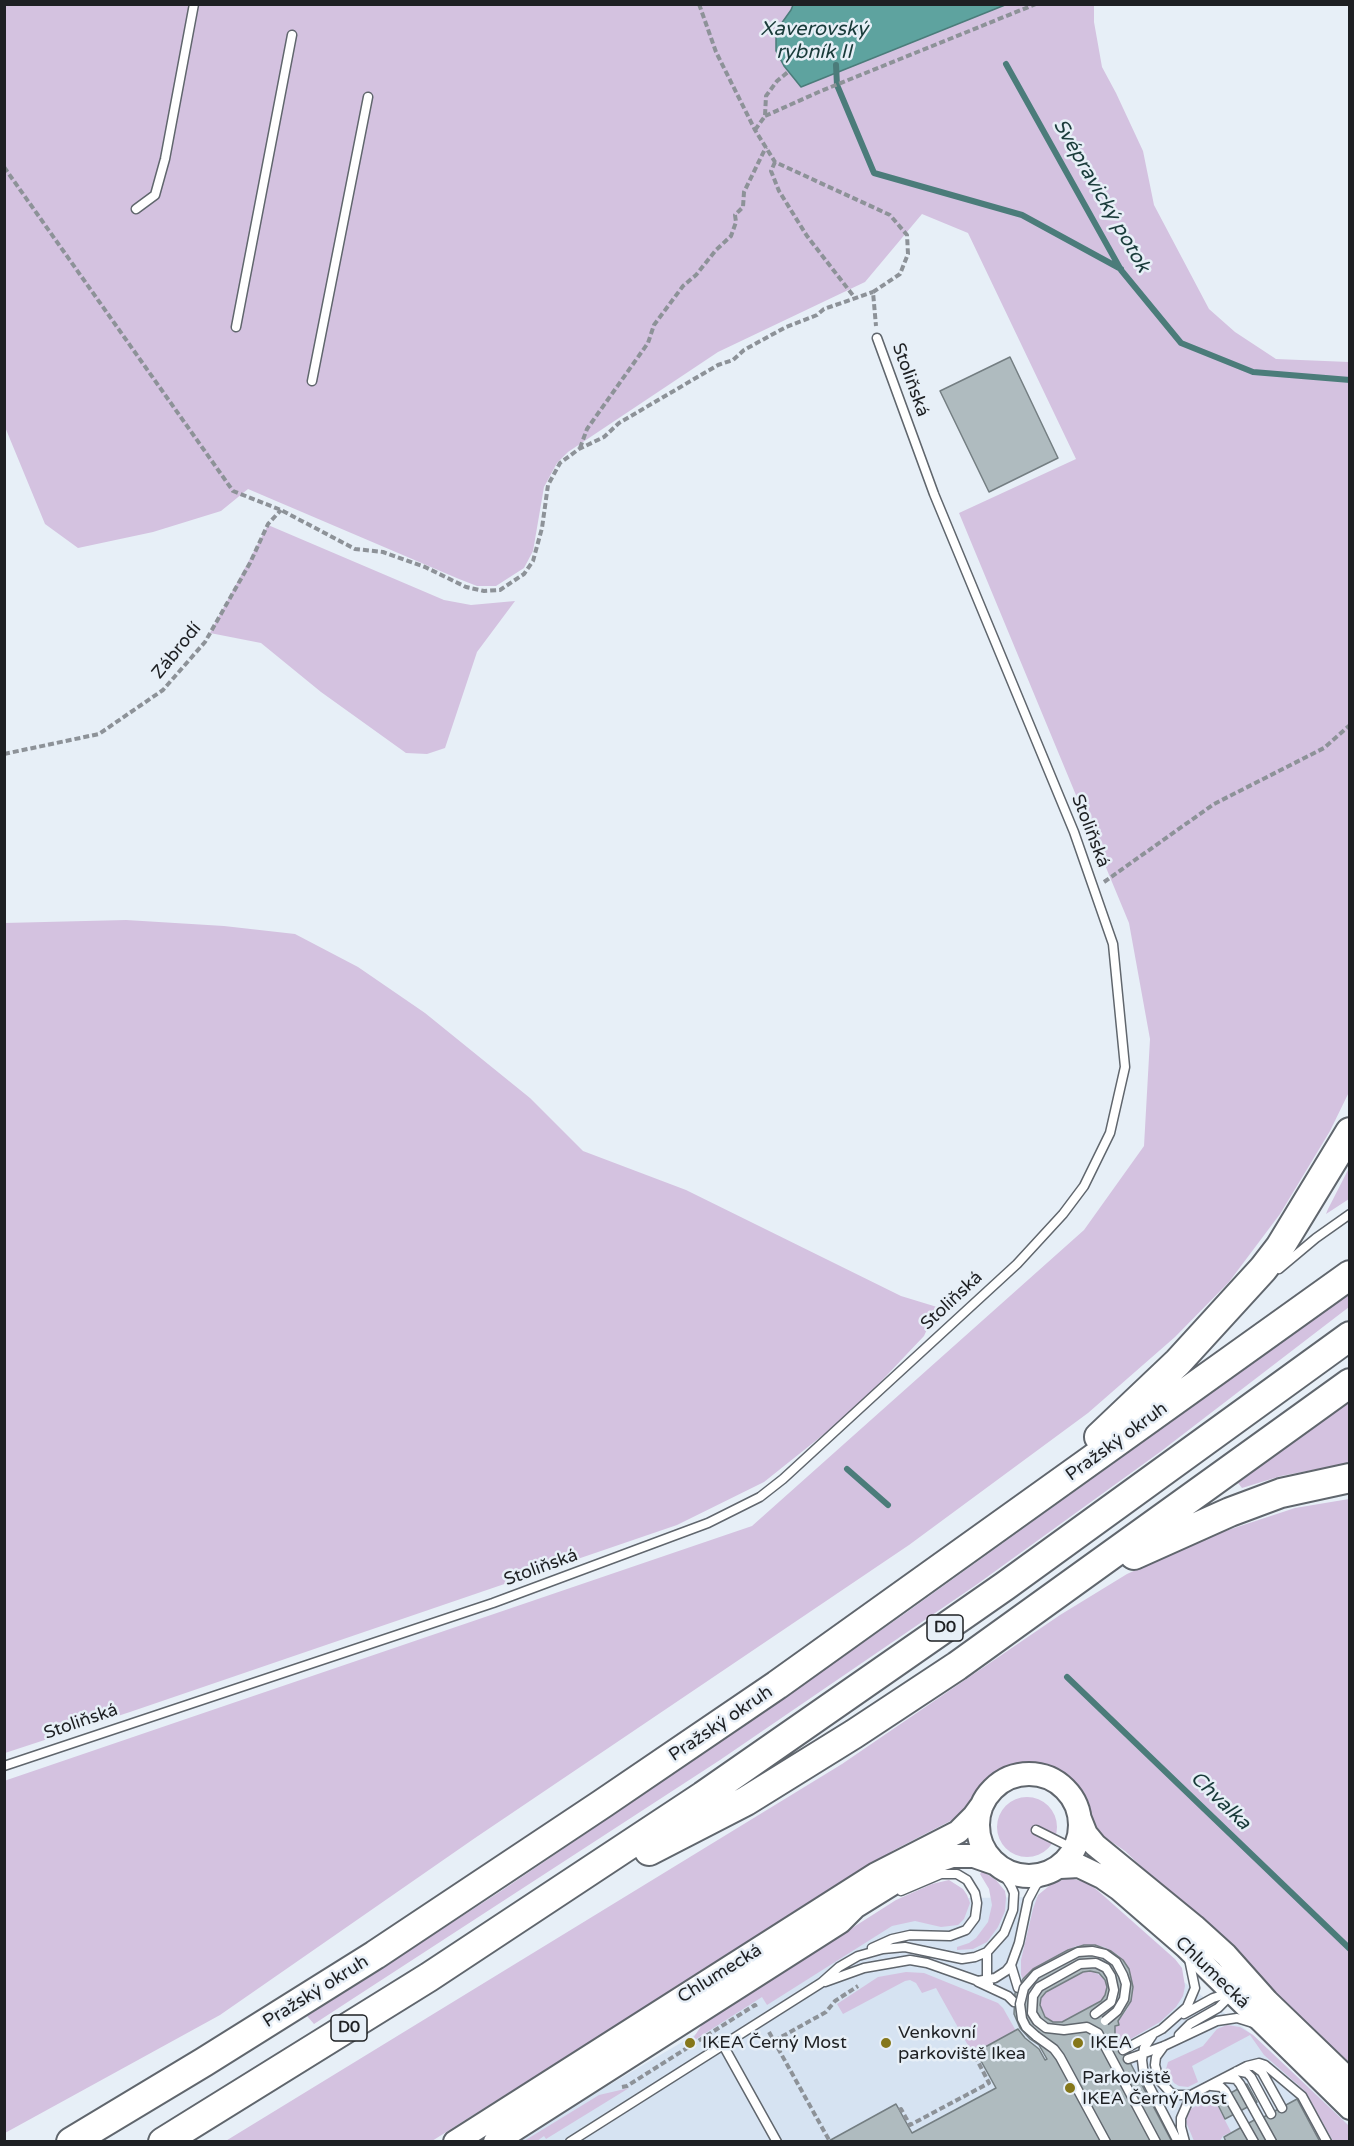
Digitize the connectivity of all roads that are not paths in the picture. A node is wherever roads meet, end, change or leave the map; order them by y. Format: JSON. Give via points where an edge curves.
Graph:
{"nodes":[{"id":1,"x":194,"y":4,"type":"edge"},
{"id":2,"x":292,"y":34,"type":"dead end"},
{"id":3,"x":368,"y":97,"type":"dead end"},
{"id":4,"x":136,"y":209,"type":"dead end"},
{"id":5,"x":236,"y":327,"type":"dead end"},
{"id":6,"x":878,"y":339,"type":"road end"},
{"id":7,"x":312,"y":381,"type":"dead end"},
{"id":8,"x":1350,"y":1132,"type":"edge"},
{"id":9,"x":1350,"y":1214,"type":"edge"},
{"id":10,"x":1350,"y":1275,"type":"edge"},
{"id":11,"x":1216,"y":1320,"type":"junction"},
{"id":12,"x":1350,"y":1336,"type":"edge"},
{"id":13,"x":1350,"y":1383,"type":"edge"},
{"id":14,"x":1350,"y":1478,"type":"edge"},
{"id":15,"x":1022,"y":1510,"type":"junction"},
{"id":16,"x":1080,"y":1579,"type":"junction"},
{"id":17,"x":4,"y":1766,"type":"edge"},
{"id":18,"x":982,"y":1805,"type":"junction"},
{"id":19,"x":1080,"y":1819,"type":"junction"},
{"id":20,"x":1036,"y":1830,"type":"dead end"},
{"id":21,"x":1074,"y":1849,"type":"junction"},
{"id":22,"x":996,"y":1865,"type":"junction"},
{"id":23,"x":1055,"y":1870,"type":"junction"},
{"id":24,"x":894,"y":1896,"type":"dead end"},
{"id":25,"x":532,"y":1910,"type":"junction"},
{"id":26,"x":1186,"y":1947,"type":"junction"},
{"id":27,"x":987,"y":1952,"type":"junction"},
{"id":28,"x":1226,"y":1955,"type":"junction"},
{"id":29,"x":858,"y":1956,"type":"junction"},
{"id":30,"x":1011,"y":1965,"type":"junction"},
{"id":31,"x":821,"y":1983,"type":"junction"},
{"id":32,"x":989,"y":1984,"type":"junction"},
{"id":33,"x":1018,"y":1988,"type":"dead end"},
{"id":34,"x":1234,"y":1992,"type":"junction"},
{"id":35,"x":1267,"y":2001,"type":"junction"},
{"id":36,"x":1014,"y":2002,"type":"dead end"},
{"id":37,"x":1095,"y":2014,"type":"dead end"},
{"id":38,"x":1174,"y":2020,"type":"junction"},
{"id":39,"x":1105,"y":2021,"type":"dead end"},
{"id":40,"x":1271,"y":2031,"type":"junction"},
{"id":41,"x":1155,"y":2032,"type":"junction"},
{"id":42,"x":1167,"y":2044,"type":"junction"},
{"id":43,"x":723,"y":2045,"type":"junction"},
{"id":44,"x":1123,"y":2050,"type":"dead end"},
{"id":45,"x":1143,"y":2053,"type":"junction"},
{"id":46,"x":1128,"y":2059,"type":"dead end"},
{"id":47,"x":1247,"y":2066,"type":"junction"},
{"id":48,"x":1237,"y":2072,"type":"junction"},
{"id":49,"x":1224,"y":2078,"type":"junction"},
{"id":50,"x":1350,"y":2080,"type":"edge"},
{"id":51,"x":1209,"y":2086,"type":"junction"},
{"id":52,"x":1200,"y":2091,"type":"junction"},
{"id":53,"x":1282,"y":2108,"type":"dead end"},
{"id":54,"x":1350,"y":2108,"type":"edge"},
{"id":55,"x":1271,"y":2114,"type":"dead end"},
{"id":56,"x":501,"y":2140,"type":"edge"},
{"id":57,"x":71,"y":2142,"type":"edge"},
{"id":58,"x":163,"y":2142,"type":"edge"},
{"id":59,"x":455,"y":2142,"type":"edge"},
{"id":60,"x":570,"y":2142,"type":"edge"},
{"id":61,"x":777,"y":2142,"type":"edge"},
{"id":62,"x":1106,"y":2142,"type":"edge"},
{"id":63,"x":1156,"y":2142,"type":"edge"},
{"id":64,"x":1182,"y":2142,"type":"edge"},
{"id":65,"x":1254,"y":2142,"type":"edge"},
{"id":66,"x":1272,"y":2142,"type":"edge"},
{"id":67,"x":1327,"y":2142,"type":"edge"}],
"edges":[{"from":1,"to":4,"type":"lane","via":[[158,186],[155,195]]},
{"from":2,"to":5,"type":"lane"},
{"from":3,"to":7,"type":"lane"},
{"from":6,"to":17,"type":"lane","name":"Stoliňská","via":[[934,494],[1074,832],[1113,944],[1125,1067],[1110,1133],[1084,1186],[1017,1264],[760,1497],[708,1523],[493,1603]]},
{"from":8,"to":11,"type":"highway","via":[[1280,1247]]},
{"from":9,"to":11,"type":"lane"},
{"from":10,"to":15,"type":"highway","name":"Pražský okruh"},
{"from":11,"to":15,"type":"highway","via":[[1151,1388]]},
{"from":12,"to":25,"type":"highway","number":"D0","via":[[964,1615]]},
{"from":13,"to":16,"type":"highway"},
{"from":14,"to":16,"type":"highway","via":[[1253,1503]]},
{"from":15,"to":57,"type":"highway","name":"Pražský okruh","via":[[777,1685],[495,1877],[285,2012]]},
{"from":16,"to":25,"type":"highway","via":[[882,1716],[746,1801]]},
{"from":18,"to":19,"type":"main road","via":[[1003,1781],[1018,1775],[1037,1775],[1064,1789],[1075,1803]]},
{"from":18,"to":22,"type":"main road","via":[[978,1835]]},
{"from":18,"to":59,"type":"main road","name":"Chlumecká","via":[[958,1832],[876,1875]]},
{"from":19,"to":21,"type":"main road"},
{"from":19,"to":28,"type":"main road","name":"Chlumecká","via":[[1095,1845]]},
{"from":20,"to":21,"type":"lane"},
{"from":21,"to":23,"type":"main road"},
{"from":22,"to":23,"type":"main road","via":[[1027,1877]]},
{"from":22,"to":27,"type":"lane","via":[[1014,1893],[1013,1910],[1004,1933]]},
{"from":22,"to":56,"type":"main road","name":"Chlumecká","via":[[966,1855],[952,1857],[879,1891],[855,1907],[850,1919]]},
{"from":23,"to":26,"type":"main road","name":"Chlumecká","via":[[1071,1864],[1102,1876]]},
{"from":23,"to":30,"type":"lane","via":[[1036,1885],[1028,1900]]},
{"from":24,"to":29,"type":"lane","via":[[941,1874],[957,1874],[971,1885],[976,1911],[971,1924],[957,1934],[902,1936]]},
{"from":25,"to":58,"type":"highway","number":"D0"},
{"from":26,"to":34,"type":"main road","name":"Chlumecká"},
{"from":26,"to":38,"type":"lane","via":[[1195,1988],[1187,2007]]},
{"from":27,"to":29,"type":"lane","via":[[962,1959],[905,1947]]},
{"from":27,"to":32,"type":"lane"},
{"from":28,"to":34,"type":"lane","via":[[1234,1972]]},
{"from":28,"to":35,"type":"main road","name":"Chlumecká"},
{"from":29,"to":31,"type":"lane"},
{"from":30,"to":32,"type":"lane"},
{"from":30,"to":33,"type":"lane"},
{"from":31,"to":32,"type":"lane","via":[[864,1968],[910,1960]]},
{"from":31,"to":43,"type":"lane"},
{"from":32,"to":36,"type":"lane"},
{"from":34,"to":35,"type":"lane"},
{"from":34,"to":38,"type":"lane","via":[[1213,1998]]},
{"from":34,"to":40,"type":"main road","name":"Chlumecká"},
{"from":34,"to":42,"type":"lane"},
{"from":35,"to":50,"type":"main road","name":"Chlumecká"},
{"from":37,"to":63,"type":"lane","via":[[1111,2002],[1114,1986],[1106,1968],[1096,1963],[1080,1964],[1036,1989],[1032,2000],[1032,2013],[1046,2028],[1088,2027],[1098,2033]]},
{"from":38,"to":41,"type":"lane"},
{"from":39,"to":62,"type":"lane","bridge":true,"via":[[1124,1999],[1126,1984],[1116,1962],[1105,1954],[1077,1952],[1036,1974],[1024,1988],[1020,2004],[1026,2027],[1060,2057]]},
{"from":40,"to":42,"type":"lane","via":[[1231,2017]]},
{"from":40,"to":54,"type":"main road","name":"Chlumecká"},
{"from":41,"to":44,"type":"lane"},
{"from":41,"to":45,"type":"lane"},
{"from":42,"to":45,"type":"lane"},
{"from":42,"to":52,"type":"lane","via":[[1156,2057],[1159,2080],[1177,2095]]},
{"from":43,"to":60,"type":"lane"},
{"from":43,"to":61,"type":"lane"},
{"from":45,"to":46,"type":"lane"},
{"from":45,"to":64,"type":"lane","via":[[1144,2076]]},
{"from":47,"to":48,"type":"lane"},
{"from":47,"to":53,"type":"lane","via":[[1262,2072]]},
{"from":47,"to":67,"type":"lane","via":[[1265,2065],[1302,2097]]},
{"from":48,"to":49,"type":"lane"},
{"from":48,"to":55,"type":"lane","via":[[1247,2073]]},
{"from":49,"to":51,"type":"lane"},
{"from":49,"to":66,"type":"lane","via":[[1236,2079],[1240,2084]]},
{"from":51,"to":52,"type":"lane"},
{"from":51,"to":65,"type":"lane","via":[[1225,2091]]},
{"from":52,"to":64,"type":"lane","via":[[1183,2110]]}]}
